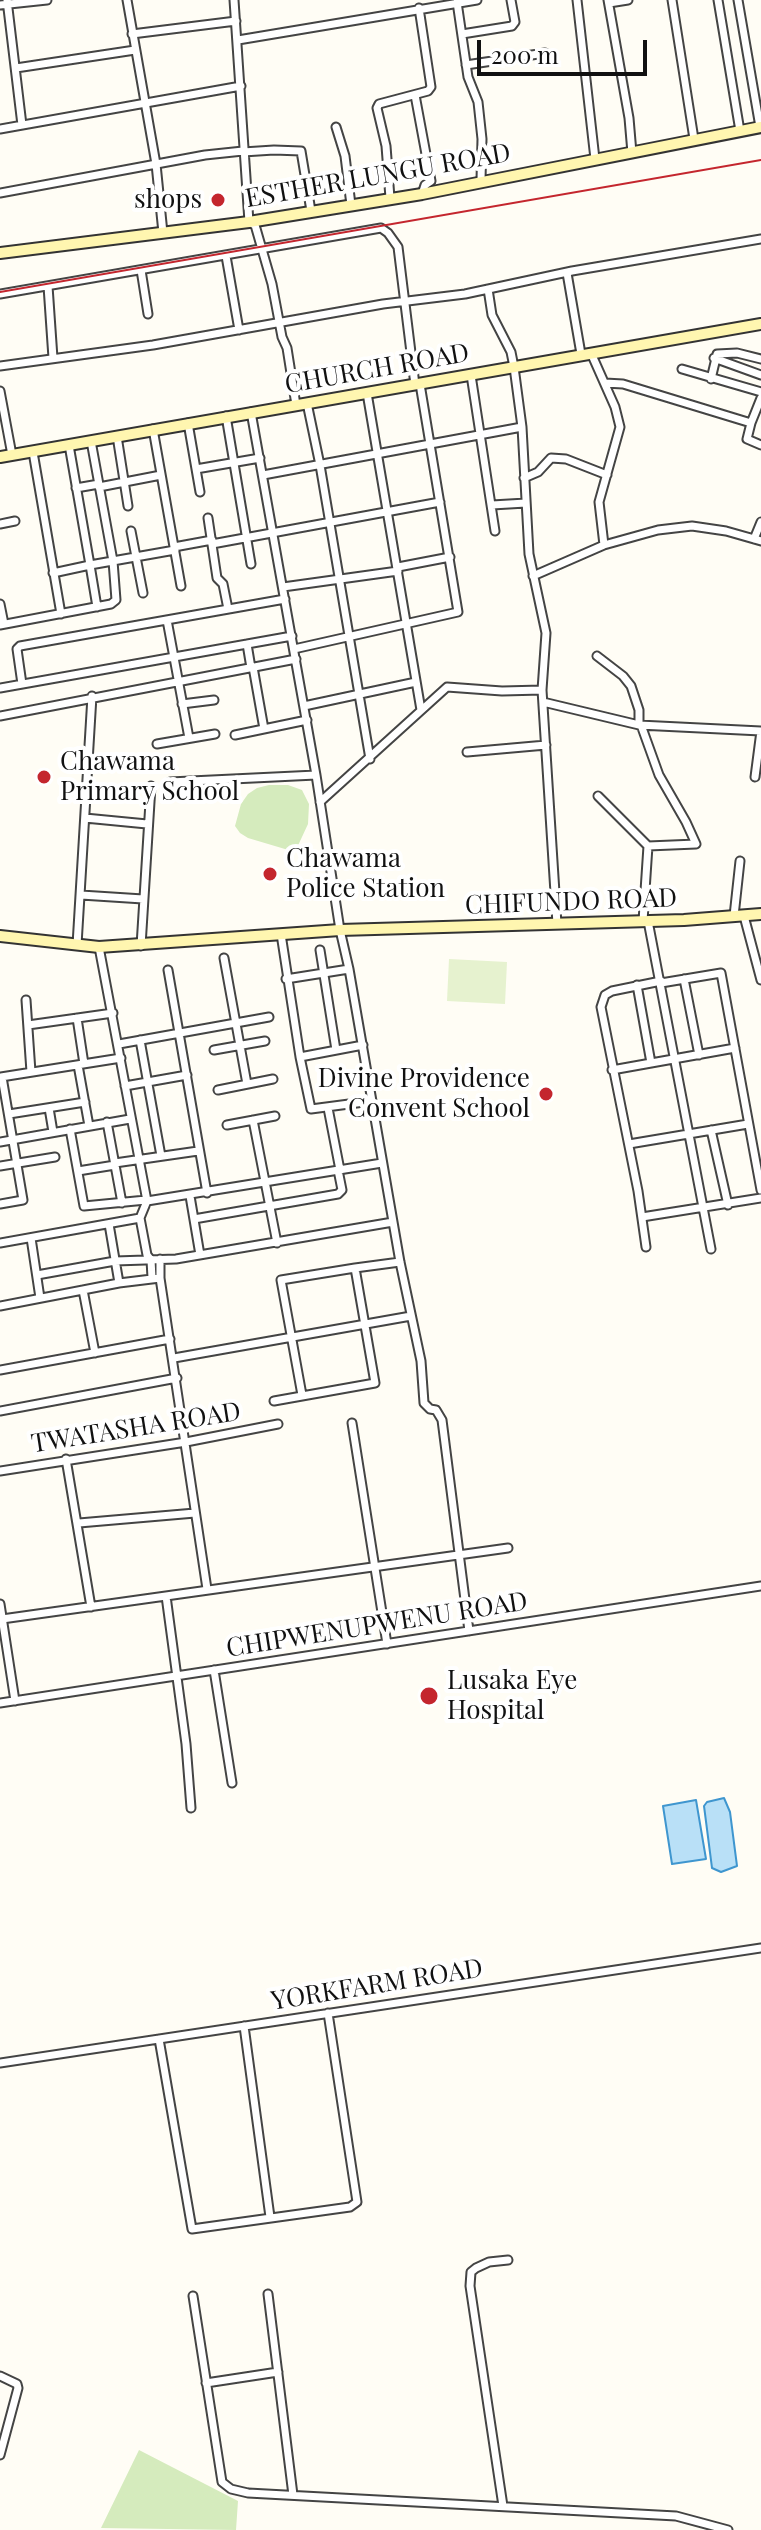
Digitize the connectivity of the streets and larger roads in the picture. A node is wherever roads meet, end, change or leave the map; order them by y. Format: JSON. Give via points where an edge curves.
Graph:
{"nodes":[{"id":1,"x":47,"y":0,"type":"edge"},
{"id":2,"x":127,"y":0,"type":"edge"},
{"id":3,"x":234,"y":0,"type":"edge"},
{"id":4,"x":477,"y":0,"type":"edge"},
{"id":5,"x":511,"y":0,"type":"edge"},
{"id":6,"x":577,"y":0,"type":"edge"},
{"id":7,"x":628,"y":0,"type":"edge"},
{"id":8,"x":672,"y":0,"type":"edge"},
{"id":9,"x":718,"y":0,"type":"edge"},
{"id":10,"x":738,"y":0,"type":"edge"},
{"id":11,"x":457,"y":2,"type":"junction"},
{"id":12,"x":609,"y":2,"type":"edge"},
{"id":13,"x":5,"y":3,"type":"edge"},
{"id":14,"x":419,"y":8,"type":"junction"},
{"id":15,"x":236,"y":21,"type":"junction"},
{"id":16,"x":132,"y":34,"type":"junction"},
{"id":17,"x":462,"y":34,"type":"junction"},
{"id":18,"x":238,"y":40,"type":"junction"},
{"id":19,"x":135,"y":50,"type":"junction"},
{"id":20,"x":545,"y":53,"type":"dead end"},
{"id":21,"x":466,"y":65,"type":"junction"},
{"id":22,"x":16,"y":68,"type":"junction"},
{"id":23,"x":241,"y":86,"type":"junction"},
{"id":24,"x":415,"y":95,"type":"junction"},
{"id":25,"x":146,"y":102,"type":"junction"},
{"id":26,"x":22,"y":125,"type":"junction"},
{"id":27,"x":336,"y":127,"type":"dead end"},
{"id":28,"x":760,"y":127,"type":"edge"},
{"id":29,"x":0,"y":129,"type":"edge"},
{"id":30,"x":740,"y":131,"type":"junction"},
{"id":31,"x":694,"y":139,"type":"junction"},
{"id":32,"x":243,"y":151,"type":"junction"},
{"id":33,"x":632,"y":153,"type":"junction"},
{"id":34,"x":595,"y":159,"type":"junction"},
{"id":35,"x":156,"y":164,"type":"junction"},
{"id":36,"x":481,"y":180,"type":"junction"},
{"id":37,"x":0,"y":193,"type":"edge"},
{"id":38,"x":422,"y":194,"type":"junction"},
{"id":39,"x":390,"y":198,"type":"junction"},
{"id":40,"x":351,"y":205,"type":"junction"},
{"id":41,"x":311,"y":211,"type":"junction"},
{"id":42,"x":249,"y":222,"type":"junction"},
{"id":43,"x":163,"y":233,"type":"junction"},
{"id":44,"x":761,"y":239,"type":"edge"},
{"id":45,"x":261,"y":249,"type":"junction"},
{"id":46,"x":0,"y":253,"type":"edge"},
{"id":47,"x":226,"y":256,"type":"junction"},
{"id":48,"x":141,"y":270,"type":"junction"},
{"id":49,"x":567,"y":273,"type":"junction"},
{"id":50,"x":48,"y":286,"type":"junction"},
{"id":51,"x":488,"y":289,"type":"junction"},
{"id":52,"x":0,"y":294,"type":"edge"},
{"id":53,"x":405,"y":301,"type":"junction"},
{"id":54,"x":148,"y":314,"type":"dead end"},
{"id":55,"x":280,"y":324,"type":"junction"},
{"id":56,"x":761,"y":324,"type":"edge"},
{"id":57,"x":239,"y":330,"type":"junction"},
{"id":58,"x":586,"y":353,"type":"junction"},
{"id":59,"x":53,"y":358,"type":"junction"},
{"id":60,"x":714,"y":358,"type":"junction"},
{"id":61,"x":761,"y":359,"type":"edge"},
{"id":62,"x":0,"y":366,"type":"edge"},
{"id":63,"x":514,"y":367,"type":"junction"},
{"id":64,"x":682,"y":369,"type":"dead end"},
{"id":65,"x":471,"y":375,"type":"junction"},
{"id":66,"x":761,"y":375,"type":"edge"},
{"id":67,"x":711,"y":379,"type":"junction"},
{"id":68,"x":605,"y":383,"type":"junction"},
{"id":69,"x":417,"y":384,"type":"junction"},
{"id":70,"x":0,"y":391,"type":"edge"},
{"id":71,"x":367,"y":393,"type":"junction"},
{"id":72,"x":761,"y":395,"type":"edge"},
{"id":73,"x":301,"y":404,"type":"junction"},
{"id":74,"x":251,"y":412,"type":"junction"},
{"id":75,"x":226,"y":416,"type":"junction"},
{"id":76,"x":188,"y":423,"type":"junction"},
{"id":77,"x":751,"y":423,"type":"junction"},
{"id":78,"x":522,"y":427,"type":"junction"},
{"id":79,"x":153,"y":429,"type":"junction"},
{"id":80,"x":117,"y":436,"type":"junction"},
{"id":81,"x":481,"y":436,"type":"junction"},
{"id":82,"x":91,"y":441,"type":"junction"},
{"id":83,"x":69,"y":445,"type":"junction"},
{"id":84,"x":431,"y":445,"type":"junction"},
{"id":85,"x":761,"y":445,"type":"edge"},
{"id":86,"x":33,"y":452,"type":"junction"},
{"id":87,"x":379,"y":455,"type":"junction"},
{"id":88,"x":6,"y":456,"type":"edge"},
{"id":89,"x":260,"y":458,"type":"junction"},
{"id":90,"x":234,"y":463,"type":"junction"},
{"id":91,"x":320,"y":465,"type":"junction"},
{"id":92,"x":196,"y":469,"type":"junction"},
{"id":93,"x":161,"y":475,"type":"junction"},
{"id":94,"x":263,"y":475,"type":"junction"},
{"id":95,"x":607,"y":475,"type":"junction"},
{"id":96,"x":524,"y":478,"type":"junction"},
{"id":97,"x":124,"y":482,"type":"junction"},
{"id":98,"x":99,"y":485,"type":"junction"},
{"id":99,"x":76,"y":488,"type":"junction"},
{"id":100,"x":200,"y":492,"type":"dead end"},
{"id":101,"x":440,"y":502,"type":"junction"},
{"id":102,"x":526,"y":503,"type":"junction"},
{"id":103,"x":492,"y":505,"type":"junction"},
{"id":104,"x":128,"y":506,"type":"dead end"},
{"id":105,"x":387,"y":512,"type":"junction"},
{"id":106,"x":208,"y":518,"type":"dead end"},
{"id":107,"x":15,"y":521,"type":"dead end"},
{"id":108,"x":761,"y":522,"type":"edge"},
{"id":109,"x":331,"y":523,"type":"junction"},
{"id":110,"x":0,"y":524,"type":"edge"},
{"id":111,"x":131,"y":531,"type":"dead end"},
{"id":112,"x":495,"y":531,"type":"dead end"},
{"id":113,"x":274,"y":534,"type":"junction"},
{"id":114,"x":248,"y":538,"type":"junction"},
{"id":115,"x":757,"y":540,"type":"edge"},
{"id":116,"x":212,"y":542,"type":"junction"},
{"id":117,"x":604,"y":545,"type":"junction"},
{"id":118,"x":175,"y":548,"type":"junction"},
{"id":119,"x":136,"y":557,"type":"junction"},
{"id":120,"x":450,"y":557,"type":"junction"},
{"id":121,"x":113,"y":561,"type":"junction"},
{"id":122,"x":251,"y":564,"type":"dead end"},
{"id":123,"x":90,"y":565,"type":"junction"},
{"id":124,"x":398,"y":569,"type":"junction"},
{"id":125,"x":53,"y":573,"type":"junction"},
{"id":126,"x":533,"y":576,"type":"junction"},
{"id":127,"x":339,"y":580,"type":"junction"},
{"id":128,"x":181,"y":586,"type":"dead end"},
{"id":129,"x":283,"y":587,"type":"junction"},
{"id":130,"x":143,"y":593,"type":"dead end"},
{"id":131,"x":285,"y":599,"type":"junction"},
{"id":132,"x":0,"y":604,"type":"edge"},
{"id":133,"x":97,"y":607,"type":"junction"},
{"id":134,"x":228,"y":609,"type":"junction"},
{"id":135,"x":61,"y":614,"type":"junction"},
{"id":136,"x":167,"y":620,"type":"junction"},
{"id":137,"x":2,"y":625,"type":"edge"},
{"id":138,"x":407,"y":625,"type":"junction"},
{"id":139,"x":292,"y":636,"type":"junction"},
{"id":140,"x":350,"y":636,"type":"junction"},
{"id":141,"x":247,"y":644,"type":"junction"},
{"id":142,"x":294,"y":649,"type":"junction"},
{"id":143,"x":597,"y":656,"type":"dead end"},
{"id":144,"x":173,"y":657,"type":"junction"},
{"id":145,"x":296,"y":659,"type":"junction"},
{"id":146,"x":252,"y":667,"type":"junction"},
{"id":147,"x":177,"y":681,"type":"junction"},
{"id":148,"x":416,"y":682,"type":"junction"},
{"id":149,"x":22,"y":684,"type":"junction"},
{"id":150,"x":0,"y":688,"type":"edge"},
{"id":151,"x":542,"y":690,"type":"junction"},
{"id":152,"x":359,"y":694,"type":"junction"},
{"id":153,"x":92,"y":696,"type":"junction"},
{"id":154,"x":214,"y":700,"type":"dead end"},
{"id":155,"x":543,"y":702,"type":"junction"},
{"id":156,"x":182,"y":704,"type":"junction"},
{"id":157,"x":304,"y":706,"type":"junction"},
{"id":158,"x":421,"y":710,"type":"junction"},
{"id":159,"x":0,"y":716,"type":"edge"},
{"id":160,"x":307,"y":720,"type":"junction"},
{"id":161,"x":640,"y":725,"type":"junction"},
{"id":162,"x":264,"y":729,"type":"junction"},
{"id":163,"x":761,"y":731,"type":"edge"},
{"id":164,"x":215,"y":734,"type":"dead end"},
{"id":165,"x":235,"y":735,"type":"dead end"},
{"id":166,"x":189,"y":738,"type":"junction"},
{"id":167,"x":157,"y":744,"type":"dead end"},
{"id":168,"x":546,"y":745,"type":"junction"},
{"id":169,"x":467,"y":752,"type":"dead end"},
{"id":170,"x":370,"y":759,"type":"junction"},
{"id":171,"x":316,"y":775,"type":"junction"},
{"id":172,"x":755,"y":777,"type":"dead end"},
{"id":173,"x":170,"y":782,"type":"dead end"},
{"id":174,"x":151,"y":786,"type":"dead end"},
{"id":175,"x":598,"y":796,"type":"dead end"},
{"id":176,"x":320,"y":802,"type":"junction"},
{"id":177,"x":85,"y":818,"type":"junction"},
{"id":178,"x":147,"y":824,"type":"junction"},
{"id":179,"x":648,"y":846,"type":"junction"},
{"id":180,"x":740,"y":861,"type":"dead end"},
{"id":181,"x":81,"y":895,"type":"junction"},
{"id":182,"x":143,"y":899,"type":"junction"},
{"id":183,"x":761,"y":914,"type":"edge"},
{"id":184,"x":739,"y":916,"type":"junction"},
{"id":185,"x":646,"y":921,"type":"junction"},
{"id":186,"x":557,"y":924,"type":"junction"},
{"id":187,"x":340,"y":930,"type":"junction"},
{"id":188,"x":281,"y":934,"type":"junction"},
{"id":189,"x":0,"y":936,"type":"edge"},
{"id":190,"x":77,"y":945,"type":"junction"},
{"id":191,"x":141,"y":946,"type":"junction"},
{"id":192,"x":99,"y":947,"type":"junction"},
{"id":193,"x":320,"y":950,"type":"dead end"},
{"id":194,"x":224,"y":958,"type":"dead end"},
{"id":195,"x":349,"y":969,"type":"junction"},
{"id":196,"x":168,"y":970,"type":"dead end"},
{"id":197,"x":324,"y":973,"type":"junction"},
{"id":198,"x":286,"y":979,"type":"junction"},
{"id":199,"x":684,"y":979,"type":"junction"},
{"id":200,"x":761,"y":980,"type":"edge"},
{"id":201,"x":661,"y":982,"type":"junction"},
{"id":202,"x":637,"y":985,"type":"junction"},
{"id":203,"x":26,"y":1000,"type":"dead end"},
{"id":204,"x":113,"y":1013,"type":"junction"},
{"id":205,"x":269,"y":1017,"type":"dead end"},
{"id":206,"x":77,"y":1018,"type":"junction"},
{"id":207,"x":237,"y":1023,"type":"junction"},
{"id":208,"x":28,"y":1025,"type":"junction"},
{"id":209,"x":178,"y":1033,"type":"junction"},
{"id":210,"x":140,"y":1040,"type":"junction"},
{"id":211,"x":265,"y":1041,"type":"dead end"},
{"id":212,"x":119,"y":1044,"type":"junction"},
{"id":213,"x":363,"y":1045,"type":"junction"},
{"id":214,"x":241,"y":1046,"type":"junction"},
{"id":215,"x":735,"y":1048,"type":"junction"},
{"id":216,"x":214,"y":1050,"type":"dead end"},
{"id":217,"x":336,"y":1050,"type":"junction"},
{"id":218,"x":699,"y":1055,"type":"junction"},
{"id":219,"x":300,"y":1057,"type":"junction"},
{"id":220,"x":121,"y":1058,"type":"junction"},
{"id":221,"x":675,"y":1059,"type":"junction"},
{"id":222,"x":651,"y":1063,"type":"junction"},
{"id":223,"x":81,"y":1064,"type":"junction"},
{"id":224,"x":612,"y":1070,"type":"junction"},
{"id":225,"x":31,"y":1072,"type":"junction"},
{"id":226,"x":187,"y":1075,"type":"junction"},
{"id":227,"x":1,"y":1077,"type":"edge"},
{"id":228,"x":273,"y":1079,"type":"dead end"},
{"id":229,"x":147,"y":1082,"type":"junction"},
{"id":230,"x":247,"y":1084,"type":"junction"},
{"id":231,"x":125,"y":1086,"type":"junction"},
{"id":232,"x":218,"y":1090,"type":"dead end"},
{"id":233,"x":372,"y":1101,"type":"junction"},
{"id":234,"x":85,"y":1102,"type":"junction"},
{"id":235,"x":49,"y":1108,"type":"junction"},
{"id":236,"x":328,"y":1108,"type":"junction"},
{"id":237,"x":9,"y":1114,"type":"junction"},
{"id":238,"x":275,"y":1116,"type":"dead end"},
{"id":239,"x":130,"y":1119,"type":"junction"},
{"id":240,"x":253,"y":1120,"type":"junction"},
{"id":241,"x":107,"y":1122,"type":"junction"},
{"id":242,"x":748,"y":1124,"type":"junction"},
{"id":243,"x":227,"y":1125,"type":"dead end"},
{"id":244,"x":89,"y":1126,"type":"junction"},
{"id":245,"x":70,"y":1129,"type":"junction"},
{"id":246,"x":711,"y":1130,"type":"junction"},
{"id":247,"x":53,"y":1132,"type":"junction"},
{"id":248,"x":688,"y":1134,"type":"junction"},
{"id":249,"x":14,"y":1139,"type":"junction"},
{"id":250,"x":0,"y":1142,"type":"edge"},
{"id":251,"x":629,"y":1144,"type":"junction"},
{"id":252,"x":198,"y":1151,"type":"junction"},
{"id":253,"x":161,"y":1156,"type":"junction"},
{"id":254,"x":55,"y":1157,"type":"dead end"},
{"id":255,"x":138,"y":1159,"type":"junction"},
{"id":256,"x":17,"y":1163,"type":"junction"},
{"id":257,"x":382,"y":1163,"type":"junction"},
{"id":258,"x":115,"y":1164,"type":"junction"},
{"id":259,"x":0,"y":1166,"type":"edge"},
{"id":260,"x":339,"y":1170,"type":"junction"},
{"id":261,"x":78,"y":1171,"type":"junction"},
{"id":262,"x":264,"y":1183,"type":"junction"},
{"id":263,"x":761,"y":1190,"type":"edge"},
{"id":264,"x":207,"y":1193,"type":"junction"},
{"id":265,"x":190,"y":1196,"type":"junction"},
{"id":266,"x":761,"y":1198,"type":"edge"},
{"id":267,"x":146,"y":1201,"type":"junction"},
{"id":268,"x":122,"y":1203,"type":"junction"},
{"id":269,"x":0,"y":1204,"type":"edge"},
{"id":270,"x":269,"y":1205,"type":"junction"},
{"id":271,"x":728,"y":1205,"type":"junction"},
{"id":272,"x":703,"y":1209,"type":"junction"},
{"id":273,"x":642,"y":1217,"type":"junction"},
{"id":274,"x":140,"y":1218,"type":"junction"},
{"id":275,"x":194,"y":1219,"type":"junction"},
{"id":276,"x":393,"y":1222,"type":"junction"},
{"id":277,"x":109,"y":1224,"type":"junction"},
{"id":278,"x":31,"y":1238,"type":"junction"},
{"id":279,"x":0,"y":1243,"type":"edge"},
{"id":280,"x":277,"y":1243,"type":"junction"},
{"id":281,"x":646,"y":1247,"type":"dead end"},
{"id":282,"x":711,"y":1249,"type":"dead end"},
{"id":283,"x":200,"y":1255,"type":"junction"},
{"id":284,"x":149,"y":1258,"type":"junction"},
{"id":285,"x":160,"y":1259,"type":"junction"},
{"id":286,"x":115,"y":1261,"type":"junction"},
{"id":287,"x":400,"y":1262,"type":"junction"},
{"id":288,"x":355,"y":1268,"type":"junction"},
{"id":289,"x":37,"y":1275,"type":"junction"},
{"id":290,"x":156,"y":1278,"type":"junction"},
{"id":291,"x":119,"y":1283,"type":"junction"},
{"id":292,"x":83,"y":1290,"type":"junction"},
{"id":293,"x":40,"y":1298,"type":"junction"},
{"id":294,"x":0,"y":1306,"type":"edge"},
{"id":295,"x":411,"y":1316,"type":"junction"},
{"id":296,"x":366,"y":1325,"type":"junction"},
{"id":297,"x":290,"y":1338,"type":"junction"},
{"id":298,"x":170,"y":1339,"type":"junction"},
{"id":299,"x":95,"y":1353,"type":"junction"},
{"id":300,"x":174,"y":1358,"type":"junction"},
{"id":301,"x":0,"y":1370,"type":"edge"},
{"id":302,"x":177,"y":1378,"type":"junction"},
{"id":303,"x":302,"y":1395,"type":"junction"},
{"id":304,"x":274,"y":1401,"type":"dead end"},
{"id":305,"x":0,"y":1411,"type":"edge"},
{"id":306,"x":352,"y":1423,"type":"dead end"},
{"id":307,"x":278,"y":1424,"type":"dead end"},
{"id":308,"x":186,"y":1442,"type":"junction"},
{"id":309,"x":66,"y":1459,"type":"junction"},
{"id":310,"x":0,"y":1471,"type":"edge"},
{"id":311,"x":195,"y":1513,"type":"junction"},
{"id":312,"x":79,"y":1523,"type":"junction"},
{"id":313,"x":508,"y":1548,"type":"dead end"},
{"id":314,"x":461,"y":1554,"type":"junction"},
{"id":315,"x":374,"y":1565,"type":"junction"},
{"id":316,"x":761,"y":1586,"type":"edge"},
{"id":317,"x":207,"y":1589,"type":"junction"},
{"id":318,"x":166,"y":1596,"type":"junction"},
{"id":319,"x":0,"y":1604,"type":"edge"},
{"id":320,"x":91,"y":1607,"type":"junction"},
{"id":321,"x":1,"y":1614,"type":"edge"},
{"id":322,"x":469,"y":1631,"type":"junction"},
{"id":323,"x":387,"y":1644,"type":"junction"},
{"id":324,"x":4,"y":1656,"type":"edge"},
{"id":325,"x":214,"y":1670,"type":"junction"},
{"id":326,"x":176,"y":1676,"type":"junction"},
{"id":327,"x":15,"y":1701,"type":"junction"},
{"id":328,"x":0,"y":1703,"type":"edge"},
{"id":329,"x":232,"y":1783,"type":"dead end"},
{"id":330,"x":191,"y":1808,"type":"dead end"},
{"id":331,"x":761,"y":1948,"type":"edge"},
{"id":332,"x":328,"y":2013,"type":"junction"},
{"id":333,"x":244,"y":2026,"type":"junction"},
{"id":334,"x":159,"y":2039,"type":"junction"},
{"id":335,"x":0,"y":2063,"type":"edge"},
{"id":336,"x":270,"y":2217,"type":"junction"},
{"id":337,"x":508,"y":2260,"type":"dead end"},
{"id":338,"x":268,"y":2294,"type":"dead end"},
{"id":339,"x":193,"y":2296,"type":"dead end"},
{"id":340,"x":278,"y":2372,"type":"junction"},
{"id":341,"x":0,"y":2376,"type":"edge"},
{"id":342,"x":206,"y":2383,"type":"junction"},
{"id":343,"x":0,"y":2455,"type":"edge"},
{"id":344,"x":293,"y":2495,"type":"junction"},
{"id":345,"x":503,"y":2506,"type":"junction"},
{"id":346,"x":728,"y":2530,"type":"edge"}],
"edges":[{"from":1,"to":13,"type":"street"},
{"from":2,"to":16,"type":"street"},
{"from":3,"to":15,"type":"street"},
{"from":4,"to":11,"type":"street"},
{"from":5,"to":17,"type":"street","via":[[512,26]]},
{"from":6,"to":34,"type":"street"},
{"from":7,"to":12,"type":"street"},
{"from":8,"to":31,"type":"street"},
{"from":9,"to":30,"type":"street"},
{"from":10,"to":28,"type":"street"},
{"from":11,"to":14,"type":"street"},
{"from":11,"to":17,"type":"street"},
{"from":12,"to":33,"type":"street"},
{"from":13,"to":22,"type":"street"},
{"from":14,"to":18,"type":"street"},
{"from":14,"to":24,"type":"street","via":[[431,87]]},
{"from":15,"to":16,"type":"street"},
{"from":15,"to":18,"type":"street"},
{"from":16,"to":19,"type":"street"},
{"from":17,"to":21,"type":"street"},
{"from":18,"to":23,"type":"street"},
{"from":19,"to":22,"type":"street"},
{"from":19,"to":25,"type":"street"},
{"from":20,"to":21,"type":"street"},
{"from":21,"to":36,"type":"street","via":[[478,102]]},
{"from":22,"to":26,"type":"street"},
{"from":23,"to":25,"type":"street"},
{"from":23,"to":32,"type":"street"},
{"from":24,"to":38,"type":"street","via":[[431,181]]},
{"from":24,"to":39,"type":"street","via":[[377,108]]},
{"from":25,"to":26,"type":"street"},
{"from":25,"to":35,"type":"street"},
{"from":26,"to":29,"type":"street"},
{"from":27,"to":40,"type":"street"},
{"from":28,"to":30,"type":"street","name":"ESTHER LUNGU ROAD"},
{"from":30,"to":31,"type":"street","name":"ESTHER LUNGU ROAD"},
{"from":31,"to":33,"type":"street","name":"ESTHER LUNGU ROAD"},
{"from":32,"to":35,"type":"street"},
{"from":32,"to":41,"type":"street","via":[[301,151]]},
{"from":32,"to":42,"type":"street"},
{"from":33,"to":34,"type":"street","name":"ESTHER LUNGU ROAD"},
{"from":34,"to":36,"type":"street","name":"ESTHER LUNGU ROAD"},
{"from":35,"to":37,"type":"street"},
{"from":35,"to":43,"type":"street"},
{"from":36,"to":38,"type":"street","name":"ESTHER LUNGU ROAD"},
{"from":38,"to":39,"type":"street","name":"ESTHER LUNGU ROAD"},
{"from":39,"to":40,"type":"street","name":"ESTHER LUNGU ROAD"},
{"from":40,"to":41,"type":"street","name":"ESTHER LUNGU ROAD"},
{"from":41,"to":42,"type":"street","name":"ESTHER LUNGU ROAD"},
{"from":42,"to":43,"type":"street","name":"ESTHER LUNGU ROAD"},
{"from":42,"to":45,"type":"street","via":[[255,225]]},
{"from":43,"to":46,"type":"street","name":"ESTHER LUNGU ROAD"},
{"from":44,"to":49,"type":"street"},
{"from":45,"to":47,"type":"street"},
{"from":45,"to":53,"type":"street","via":[[381,228],[398,247]]},
{"from":45,"to":55,"type":"street"},
{"from":47,"to":48,"type":"street"},
{"from":47,"to":57,"type":"street"},
{"from":48,"to":50,"type":"street"},
{"from":48,"to":54,"type":"street"},
{"from":49,"to":51,"type":"street"},
{"from":49,"to":58,"type":"street"},
{"from":50,"to":52,"type":"street"},
{"from":50,"to":59,"type":"street"},
{"from":51,"to":53,"type":"street"},
{"from":51,"to":63,"type":"street","via":[[492,315]]},
{"from":53,"to":55,"type":"street"},
{"from":53,"to":69,"type":"street"},
{"from":55,"to":57,"type":"street"},
{"from":55,"to":73,"type":"street"},
{"from":56,"to":58,"type":"street","name":"CHURCH ROAD"},
{"from":57,"to":59,"type":"street"},
{"from":58,"to":63,"type":"street","name":"CHURCH ROAD"},
{"from":58,"to":68,"type":"street"},
{"from":59,"to":62,"type":"street"},
{"from":60,"to":61,"type":"street","via":[[737,353]]},
{"from":60,"to":66,"type":"street"},
{"from":60,"to":67,"type":"street"},
{"from":63,"to":65,"type":"street","name":"CHURCH ROAD"},
{"from":63,"to":78,"type":"street"},
{"from":64,"to":67,"type":"street"},
{"from":65,"to":69,"type":"street","name":"CHURCH ROAD"},
{"from":65,"to":81,"type":"street"},
{"from":67,"to":72,"type":"street"},
{"from":68,"to":77,"type":"street"},
{"from":68,"to":95,"type":"street","via":[[620,427]]},
{"from":69,"to":71,"type":"street","name":"CHURCH ROAD"},
{"from":69,"to":84,"type":"street"},
{"from":70,"to":88,"type":"street"},
{"from":71,"to":73,"type":"street","name":"CHURCH ROAD"},
{"from":71,"to":87,"type":"street"},
{"from":72,"to":77,"type":"street"},
{"from":73,"to":74,"type":"street","name":"CHURCH ROAD"},
{"from":73,"to":91,"type":"street"},
{"from":74,"to":75,"type":"street","name":"CHURCH ROAD"},
{"from":74,"to":89,"type":"street"},
{"from":75,"to":76,"type":"street","name":"CHURCH ROAD"},
{"from":75,"to":90,"type":"street"},
{"from":76,"to":79,"type":"street","name":"CHURCH ROAD"},
{"from":76,"to":92,"type":"street"},
{"from":77,"to":85,"type":"street","via":[[747,439]]},
{"from":78,"to":81,"type":"street"},
{"from":78,"to":96,"type":"street"},
{"from":79,"to":80,"type":"street","name":"CHURCH ROAD"},
{"from":79,"to":93,"type":"street"},
{"from":80,"to":82,"type":"street","name":"CHURCH ROAD"},
{"from":80,"to":97,"type":"street"},
{"from":81,"to":84,"type":"street"},
{"from":81,"to":103,"type":"street"},
{"from":82,"to":83,"type":"street","name":"CHURCH ROAD"},
{"from":82,"to":98,"type":"street"},
{"from":83,"to":86,"type":"street","name":"CHURCH ROAD"},
{"from":83,"to":99,"type":"street"},
{"from":84,"to":87,"type":"street"},
{"from":84,"to":101,"type":"street"},
{"from":86,"to":88,"type":"street","name":"CHURCH ROAD"},
{"from":86,"to":125,"type":"street"},
{"from":87,"to":91,"type":"street"},
{"from":87,"to":105,"type":"street"},
{"from":89,"to":90,"type":"street"},
{"from":89,"to":94,"type":"street"},
{"from":90,"to":92,"type":"street"},
{"from":90,"to":114,"type":"street"},
{"from":91,"to":94,"type":"street"},
{"from":91,"to":109,"type":"street"},
{"from":92,"to":100,"type":"street"},
{"from":93,"to":97,"type":"street"},
{"from":93,"to":118,"type":"street"},
{"from":94,"to":113,"type":"street"},
{"from":95,"to":96,"type":"street","via":[[551,458]]},
{"from":95,"to":117,"type":"street","via":[[599,502]]},
{"from":96,"to":102,"type":"street"},
{"from":97,"to":98,"type":"street"},
{"from":97,"to":104,"type":"street"},
{"from":98,"to":99,"type":"street"},
{"from":98,"to":121,"type":"street"},
{"from":99,"to":123,"type":"street"},
{"from":101,"to":105,"type":"street"},
{"from":101,"to":120,"type":"street"},
{"from":102,"to":103,"type":"street"},
{"from":102,"to":126,"type":"street"},
{"from":103,"to":112,"type":"street"},
{"from":105,"to":109,"type":"street"},
{"from":105,"to":124,"type":"street"},
{"from":106,"to":116,"type":"street"},
{"from":107,"to":110,"type":"street"},
{"from":108,"to":115,"type":"street"},
{"from":109,"to":113,"type":"street"},
{"from":109,"to":127,"type":"street"},
{"from":111,"to":119,"type":"street"},
{"from":113,"to":114,"type":"street"},
{"from":113,"to":129,"type":"street"},
{"from":114,"to":116,"type":"street"},
{"from":114,"to":122,"type":"street"},
{"from":115,"to":117,"type":"street","via":[[692,526]]},
{"from":116,"to":118,"type":"street"},
{"from":116,"to":134,"type":"street"},
{"from":117,"to":126,"type":"street"},
{"from":118,"to":119,"type":"street"},
{"from":118,"to":128,"type":"street"},
{"from":119,"to":121,"type":"street"},
{"from":119,"to":130,"type":"street"},
{"from":120,"to":124,"type":"street"},
{"from":120,"to":138,"type":"street","via":[[458,612]]},
{"from":121,"to":123,"type":"street"},
{"from":121,"to":133,"type":"street","via":[[116,600]]},
{"from":123,"to":125,"type":"street"},
{"from":123,"to":133,"type":"street"},
{"from":124,"to":127,"type":"street"},
{"from":124,"to":138,"type":"street"},
{"from":125,"to":135,"type":"street"},
{"from":126,"to":151,"type":"street","via":[[546,633]]},
{"from":127,"to":129,"type":"street"},
{"from":127,"to":140,"type":"street"},
{"from":129,"to":131,"type":"street"},
{"from":131,"to":134,"type":"street"},
{"from":131,"to":139,"type":"street"},
{"from":132,"to":137,"type":"street"},
{"from":133,"to":135,"type":"street"},
{"from":134,"to":136,"type":"street"},
{"from":135,"to":137,"type":"street"},
{"from":136,"to":144,"type":"street"},
{"from":136,"to":149,"type":"street","via":[[20,646]]},
{"from":138,"to":140,"type":"street"},
{"from":138,"to":148,"type":"street"},
{"from":139,"to":141,"type":"street"},
{"from":139,"to":142,"type":"street"},
{"from":140,"to":142,"type":"street"},
{"from":140,"to":152,"type":"street"},
{"from":141,"to":144,"type":"street"},
{"from":141,"to":146,"type":"street"},
{"from":142,"to":145,"type":"street"},
{"from":143,"to":161,"type":"street","via":[[631,686]]},
{"from":144,"to":147,"type":"street"},
{"from":144,"to":149,"type":"street"},
{"from":145,"to":146,"type":"street"},
{"from":145,"to":157,"type":"street"},
{"from":146,"to":147,"type":"street"},
{"from":146,"to":162,"type":"street"},
{"from":147,"to":153,"type":"street"},
{"from":147,"to":156,"type":"street"},
{"from":148,"to":152,"type":"street"},
{"from":148,"to":158,"type":"street"},
{"from":149,"to":150,"type":"street"},
{"from":151,"to":155,"type":"street"},
{"from":151,"to":158,"type":"street","via":[[447,687]]},
{"from":152,"to":157,"type":"street"},
{"from":152,"to":170,"type":"street"},
{"from":153,"to":159,"type":"street"},
{"from":153,"to":177,"type":"street"},
{"from":154,"to":156,"type":"street"},
{"from":155,"to":161,"type":"street"},
{"from":155,"to":168,"type":"street"},
{"from":156,"to":166,"type":"street"},
{"from":157,"to":160,"type":"street"},
{"from":158,"to":170,"type":"street"},
{"from":160,"to":162,"type":"street"},
{"from":160,"to":171,"type":"street"},
{"from":161,"to":163,"type":"street"},
{"from":161,"to":179,"type":"street","via":[[659,775],[696,844]]},
{"from":162,"to":165,"type":"street"},
{"from":163,"to":172,"type":"street"},
{"from":164,"to":166,"type":"street"},
{"from":166,"to":167,"type":"street"},
{"from":168,"to":169,"type":"street"},
{"from":168,"to":186,"type":"street"},
{"from":170,"to":176,"type":"street"},
{"from":171,"to":173,"type":"street"},
{"from":171,"to":176,"type":"street"},
{"from":174,"to":178,"type":"street"},
{"from":175,"to":179,"type":"street"},
{"from":176,"to":187,"type":"street"},
{"from":177,"to":178,"type":"street"},
{"from":177,"to":181,"type":"street"},
{"from":178,"to":182,"type":"street"},
{"from":179,"to":185,"type":"street"},
{"from":180,"to":184,"type":"street"},
{"from":181,"to":182,"type":"street"},
{"from":181,"to":190,"type":"street"},
{"from":182,"to":191,"type":"street"},
{"from":183,"to":184,"type":"street","name":"CHIFUNDO ROAD"},
{"from":184,"to":185,"type":"street","name":"CHIFUNDO ROAD"},
{"from":184,"to":200,"type":"street"},
{"from":185,"to":186,"type":"street","name":"CHIFUNDO ROAD"},
{"from":185,"to":201,"type":"street"},
{"from":186,"to":187,"type":"street","name":"CHIFUNDO ROAD"},
{"from":187,"to":188,"type":"street","name":"CHIFUNDO ROAD"},
{"from":187,"to":195,"type":"street"},
{"from":188,"to":191,"type":"street","name":"CHIFUNDO ROAD"},
{"from":188,"to":198,"type":"street"},
{"from":189,"to":190,"type":"street","name":"CHIFUNDO ROAD"},
{"from":190,"to":192,"type":"street","name":"CHIFUNDO ROAD"},
{"from":191,"to":192,"type":"street","name":"CHIFUNDO ROAD"},
{"from":192,"to":204,"type":"street"},
{"from":193,"to":197,"type":"street"},
{"from":194,"to":207,"type":"street"},
{"from":195,"to":197,"type":"street"},
{"from":195,"to":213,"type":"street"},
{"from":196,"to":209,"type":"street"},
{"from":197,"to":198,"type":"street"},
{"from":197,"to":217,"type":"street"},
{"from":198,"to":219,"type":"street"},
{"from":199,"to":201,"type":"street"},
{"from":199,"to":215,"type":"street","via":[[721,973]]},
{"from":199,"to":218,"type":"street"},
{"from":201,"to":202,"type":"street"},
{"from":201,"to":221,"type":"street"},
{"from":202,"to":222,"type":"street"},
{"from":202,"to":224,"type":"street","via":[[612,991],[602,1001]]},
{"from":203,"to":208,"type":"street"},
{"from":204,"to":206,"type":"street"},
{"from":204,"to":212,"type":"street"},
{"from":205,"to":207,"type":"street"},
{"from":206,"to":208,"type":"street"},
{"from":206,"to":223,"type":"street"},
{"from":207,"to":209,"type":"street"},
{"from":207,"to":214,"type":"street"},
{"from":208,"to":225,"type":"street"},
{"from":209,"to":210,"type":"street"},
{"from":209,"to":226,"type":"street"},
{"from":210,"to":212,"type":"street"},
{"from":210,"to":229,"type":"street"},
{"from":211,"to":214,"type":"street"},
{"from":212,"to":220,"type":"street"},
{"from":213,"to":217,"type":"street"},
{"from":213,"to":233,"type":"street"},
{"from":214,"to":216,"type":"street"},
{"from":214,"to":230,"type":"street"},
{"from":215,"to":218,"type":"street"},
{"from":215,"to":242,"type":"street"},
{"from":217,"to":219,"type":"street"},
{"from":218,"to":221,"type":"street"},
{"from":219,"to":236,"type":"street","via":[[310,1108]]},
{"from":220,"to":223,"type":"street"},
{"from":220,"to":231,"type":"street"},
{"from":221,"to":222,"type":"street"},
{"from":221,"to":248,"type":"street"},
{"from":222,"to":224,"type":"street"},
{"from":223,"to":225,"type":"street"},
{"from":223,"to":234,"type":"street"},
{"from":224,"to":251,"type":"street"},
{"from":225,"to":227,"type":"street"},
{"from":226,"to":229,"type":"street"},
{"from":226,"to":252,"type":"street"},
{"from":227,"to":237,"type":"street"},
{"from":228,"to":230,"type":"street"},
{"from":229,"to":231,"type":"street"},
{"from":229,"to":253,"type":"street"},
{"from":230,"to":232,"type":"street"},
{"from":231,"to":239,"type":"street"},
{"from":233,"to":236,"type":"street"},
{"from":233,"to":257,"type":"street"},
{"from":234,"to":235,"type":"street"},
{"from":234,"to":244,"type":"street"},
{"from":235,"to":237,"type":"street"},
{"from":235,"to":247,"type":"street"},
{"from":236,"to":260,"type":"street"},
{"from":237,"to":249,"type":"street"},
{"from":238,"to":240,"type":"street"},
{"from":239,"to":241,"type":"street"},
{"from":239,"to":255,"type":"street"},
{"from":240,"to":243,"type":"street"},
{"from":240,"to":262,"type":"street"},
{"from":241,"to":244,"type":"street"},
{"from":241,"to":258,"type":"street"},
{"from":242,"to":246,"type":"street"},
{"from":242,"to":263,"type":"street"},
{"from":244,"to":245,"type":"street"},
{"from":245,"to":247,"type":"street"},
{"from":245,"to":261,"type":"street"},
{"from":246,"to":248,"type":"street"},
{"from":246,"to":271,"type":"street"},
{"from":247,"to":249,"type":"street"},
{"from":248,"to":251,"type":"street"},
{"from":248,"to":272,"type":"street"},
{"from":249,"to":250,"type":"street"},
{"from":249,"to":256,"type":"street"},
{"from":251,"to":273,"type":"street"},
{"from":252,"to":253,"type":"street"},
{"from":252,"to":264,"type":"street"},
{"from":253,"to":255,"type":"street"},
{"from":254,"to":256,"type":"street"},
{"from":255,"to":258,"type":"street"},
{"from":255,"to":267,"type":"street"},
{"from":256,"to":259,"type":"street"},
{"from":256,"to":269,"type":"street","via":[[23,1201]]},
{"from":257,"to":260,"type":"street"},
{"from":257,"to":276,"type":"street"},
{"from":258,"to":261,"type":"street"},
{"from":258,"to":268,"type":"street"},
{"from":260,"to":262,"type":"street"},
{"from":260,"to":270,"type":"street","via":[[338,1194]]},
{"from":261,"to":268,"type":"street","via":[[85,1207]]},
{"from":262,"to":264,"type":"street"},
{"from":262,"to":270,"type":"street"},
{"from":264,"to":265,"type":"street"},
{"from":265,"to":267,"type":"street"},
{"from":265,"to":275,"type":"street"},
{"from":266,"to":271,"type":"street"},
{"from":267,"to":268,"type":"street"},
{"from":267,"to":274,"type":"street"},
{"from":270,"to":275,"type":"street"},
{"from":270,"to":280,"type":"street"},
{"from":271,"to":272,"type":"street"},
{"from":272,"to":273,"type":"street"},
{"from":272,"to":282,"type":"street"},
{"from":273,"to":281,"type":"street"},
{"from":274,"to":277,"type":"street"},
{"from":274,"to":284,"type":"street"},
{"from":275,"to":283,"type":"street"},
{"from":276,"to":280,"type":"street"},
{"from":276,"to":287,"type":"street"},
{"from":277,"to":278,"type":"street"},
{"from":277,"to":286,"type":"street"},
{"from":278,"to":279,"type":"street"},
{"from":278,"to":289,"type":"street"},
{"from":280,"to":283,"type":"street"},
{"from":283,"to":285,"type":"street"},
{"from":284,"to":285,"type":"street"},
{"from":284,"to":286,"type":"street"},
{"from":284,"to":290,"type":"street"},
{"from":285,"to":290,"type":"street"},
{"from":286,"to":289,"type":"street"},
{"from":286,"to":291,"type":"street"},
{"from":287,"to":288,"type":"street"},
{"from":287,"to":295,"type":"street"},
{"from":288,"to":296,"type":"street"},
{"from":288,"to":297,"type":"street","via":[[281,1280]]},
{"from":289,"to":293,"type":"street"},
{"from":290,"to":291,"type":"street"},
{"from":290,"to":298,"type":"street"},
{"from":291,"to":292,"type":"street"},
{"from":292,"to":293,"type":"street"},
{"from":292,"to":299,"type":"street"},
{"from":293,"to":294,"type":"street"},
{"from":295,"to":296,"type":"street"},
{"from":295,"to":314,"type":"street","via":[[424,1403],[442,1420]]},
{"from":296,"to":297,"type":"street"},
{"from":296,"to":303,"type":"street","via":[[375,1383]]},
{"from":297,"to":300,"type":"street"},
{"from":297,"to":303,"type":"street"},
{"from":298,"to":299,"type":"street"},
{"from":298,"to":300,"type":"street"},
{"from":299,"to":301,"type":"street"},
{"from":300,"to":302,"type":"street"},
{"from":302,"to":305,"type":"street"},
{"from":302,"to":308,"type":"street"},
{"from":303,"to":304,"type":"street"},
{"from":306,"to":315,"type":"street"},
{"from":307,"to":308,"type":"street","name":"TWATASHA ROAD"},
{"from":308,"to":309,"type":"street","name":"TWATASHA ROAD"},
{"from":308,"to":311,"type":"street"},
{"from":309,"to":310,"type":"street","name":"TWATASHA ROAD"},
{"from":309,"to":312,"type":"street"},
{"from":311,"to":312,"type":"street"},
{"from":311,"to":317,"type":"street"},
{"from":312,"to":320,"type":"street"},
{"from":313,"to":314,"type":"street"},
{"from":314,"to":315,"type":"street"},
{"from":314,"to":322,"type":"street"},
{"from":315,"to":317,"type":"street"},
{"from":315,"to":323,"type":"street"},
{"from":316,"to":322,"type":"street","name":"CHIPWENUPWENU ROAD"},
{"from":317,"to":318,"type":"street"},
{"from":318,"to":320,"type":"street"},
{"from":318,"to":326,"type":"street"},
{"from":319,"to":321,"type":"street"},
{"from":320,"to":321,"type":"street"},
{"from":321,"to":324,"type":"street"},
{"from":322,"to":323,"type":"street","name":"CHIPWENUPWENU ROAD"},
{"from":323,"to":325,"type":"street","name":"CHIPWENUPWENU ROAD"},
{"from":324,"to":327,"type":"street"},
{"from":325,"to":326,"type":"street","name":"CHIPWENUPWENU ROAD"},
{"from":325,"to":329,"type":"street"},
{"from":326,"to":327,"type":"street","name":"CHIPWENUPWENU ROAD"},
{"from":326,"to":330,"type":"street"},
{"from":327,"to":328,"type":"street","name":"CHIPWENUPWENU ROAD"},
{"from":331,"to":332,"type":"street","name":"YORKFARM ROAD"},
{"from":332,"to":333,"type":"street","name":"YORKFARM ROAD"},
{"from":332,"to":336,"type":"street","via":[[357,2202]]},
{"from":333,"to":334,"type":"street","name":"YORKFARM ROAD"},
{"from":333,"to":336,"type":"street"},
{"from":334,"to":335,"type":"street","name":"YORKFARM ROAD"},
{"from":334,"to":336,"type":"street","via":[[191,2227]]},
{"from":337,"to":345,"type":"street","via":[[476,2268],[470,2286]]},
{"from":338,"to":340,"type":"street"},
{"from":339,"to":342,"type":"street"},
{"from":340,"to":342,"type":"street"},
{"from":340,"to":344,"type":"street"},
{"from":341,"to":343,"type":"street","via":[[18,2388]]},
{"from":342,"to":344,"type":"street","via":[[222,2482],[248,2493]]},
{"from":344,"to":345,"type":"street"},
{"from":345,"to":346,"type":"street","via":[[676,2516]]}]}
